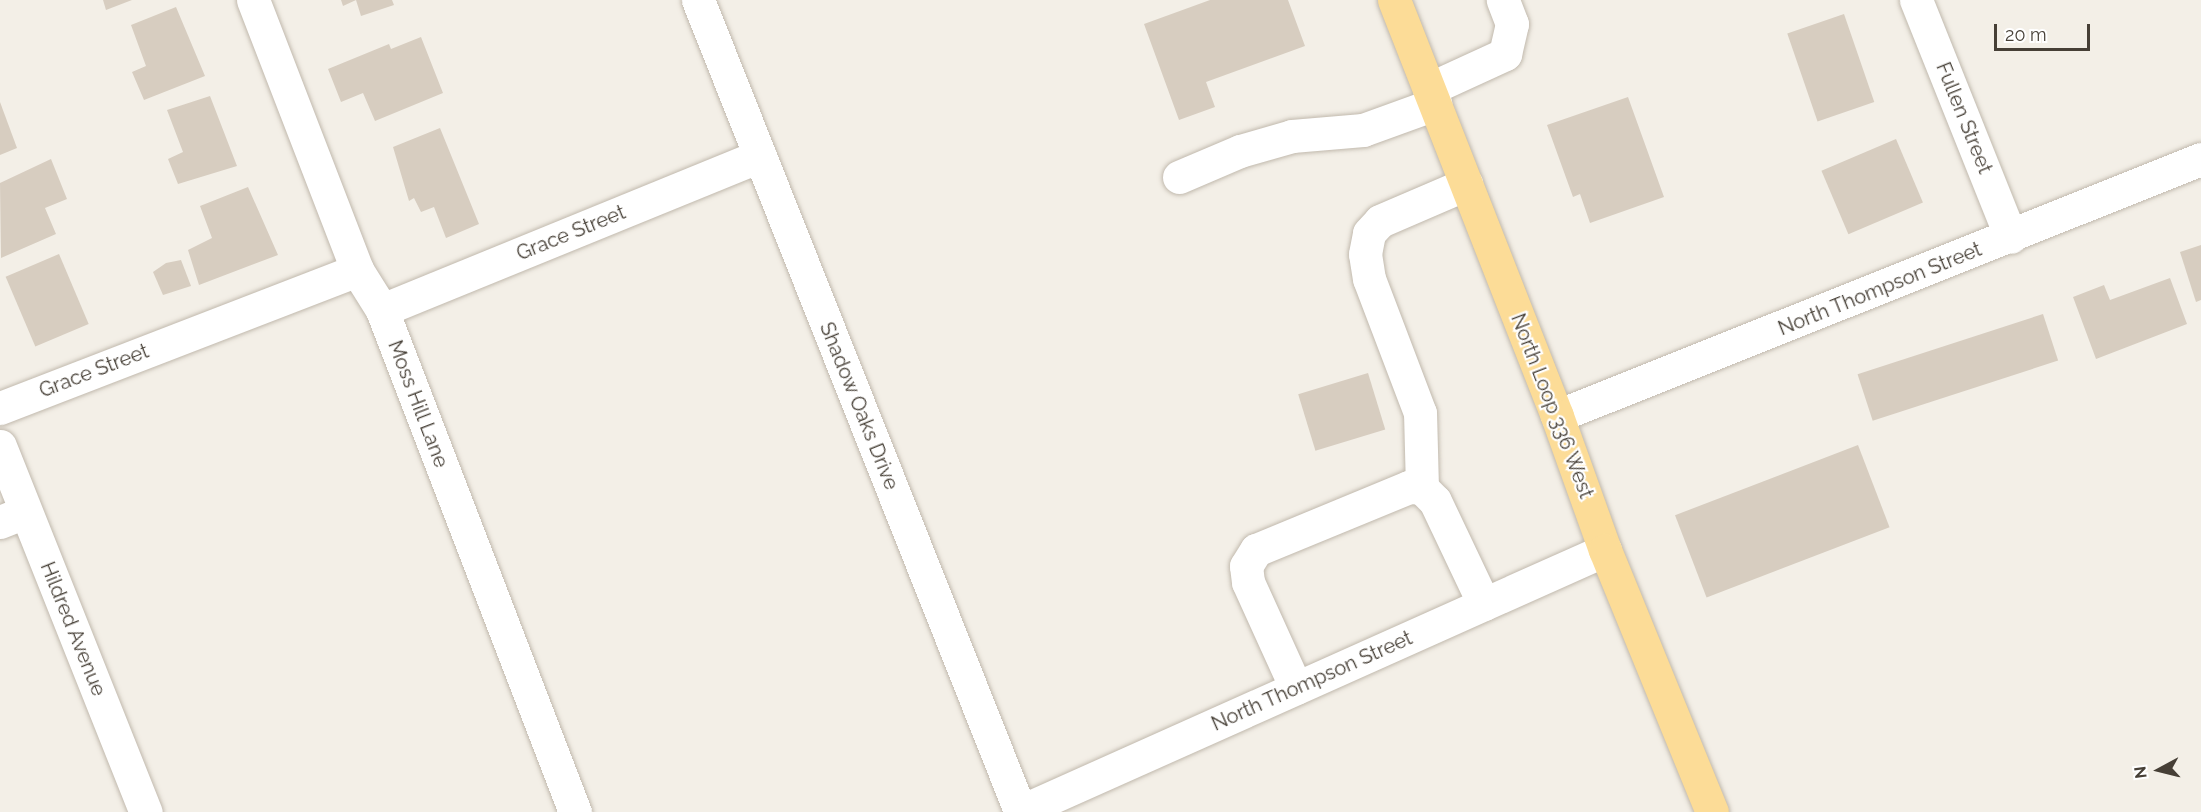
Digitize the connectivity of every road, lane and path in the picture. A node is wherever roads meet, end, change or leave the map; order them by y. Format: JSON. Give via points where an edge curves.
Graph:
{"nodes":[{"id":1,"x":253,"y":0,"type":"edge"},
{"id":2,"x":698,"y":0,"type":"edge"},
{"id":3,"x":1394,"y":0,"type":"edge"},
{"id":4,"x":1503,"y":0,"type":"edge"},
{"id":5,"x":1916,"y":0,"type":"edge"},
{"id":6,"x":1432,"y":96,"type":"junction"},
{"id":7,"x":760,"y":156,"type":"junction"},
{"id":8,"x":2201,"y":159,"type":"edge"},
{"id":9,"x":1179,"y":177,"type":"dead end"},
{"id":10,"x":1466,"y":184,"type":"junction"},
{"id":11,"x":2011,"y":237,"type":"junction"},
{"id":12,"x":357,"y":270,"type":"junction"},
{"id":13,"x":382,"y":310,"type":"junction"},
{"id":14,"x":0,"y":408,"type":"edge"},
{"id":15,"x":1557,"y":416,"type":"junction"},
{"id":16,"x":0,"y":446,"type":"edge"},
{"id":17,"x":1422,"y":488,"type":"junction"},
{"id":18,"x":13,"y":517,"type":"edge"},
{"id":19,"x":1605,"y":550,"type":"junction"},
{"id":20,"x":1484,"y":604,"type":"junction"},
{"id":21,"x":1296,"y":688,"type":"junction"},
{"id":22,"x":147,"y":812,"type":"edge"},
{"id":23,"x":575,"y":812,"type":"edge"},
{"id":24,"x":1020,"y":812,"type":"edge"},
{"id":25,"x":1712,"y":812,"type":"edge"}],
"edges":[{"from":1,"to":12,"type":"street","name":"Moss Hill Lane"},
{"from":2,"to":7,"type":"street","name":"Shadow Oaks Drive"},
{"from":3,"to":6,"type":"main road","name":"North Loop 336 West"},
{"from":4,"to":6,"type":"street","via":[[1512,24],[1505,54]]},
{"from":5,"to":11,"type":"street","name":"Fullen Street"},
{"from":6,"to":9,"type":"street","via":[[1363,130],[1292,136]]},
{"from":6,"to":10,"type":"main road","name":"North Loop 336 West"},
{"from":7,"to":13,"type":"street","name":"Grace Street"},
{"from":7,"to":24,"type":"street","name":"Shadow Oaks Drive"},
{"from":8,"to":11,"type":"street","name":"North Thompson Street"},
{"from":10,"to":15,"type":"main road","name":"North Loop 336 West"},
{"from":10,"to":17,"type":"street","via":[[1380,221],[1369,233],[1365,254],[1369,279],[1420,413]]},
{"from":11,"to":15,"type":"street","name":"North Thompson Street"},
{"from":12,"to":13,"type":"street","name":"Moss Hill Lane"},
{"from":12,"to":14,"type":"street","name":"Grace Street"},
{"from":13,"to":23,"type":"street","name":"Moss Hill Lane"},
{"from":15,"to":19,"type":"main road","name":"North Loop 336 West"},
{"from":16,"to":18,"type":"street","name":"Hildred Avenue"},
{"from":17,"to":20,"type":"street","via":[[1435,501]]},
{"from":17,"to":21,"type":"street","via":[[1409,487],[1256,550],[1246,566],[1248,582]]},
{"from":18,"to":22,"type":"street","name":"Hildred Avenue"},
{"from":19,"to":20,"type":"street","name":"North Thompson Street"},
{"from":19,"to":25,"type":"main road","name":"North Loop 336 West"},
{"from":20,"to":21,"type":"street","name":"North Thompson Street"},
{"from":21,"to":24,"type":"street","name":"North Thompson Street"}]}
